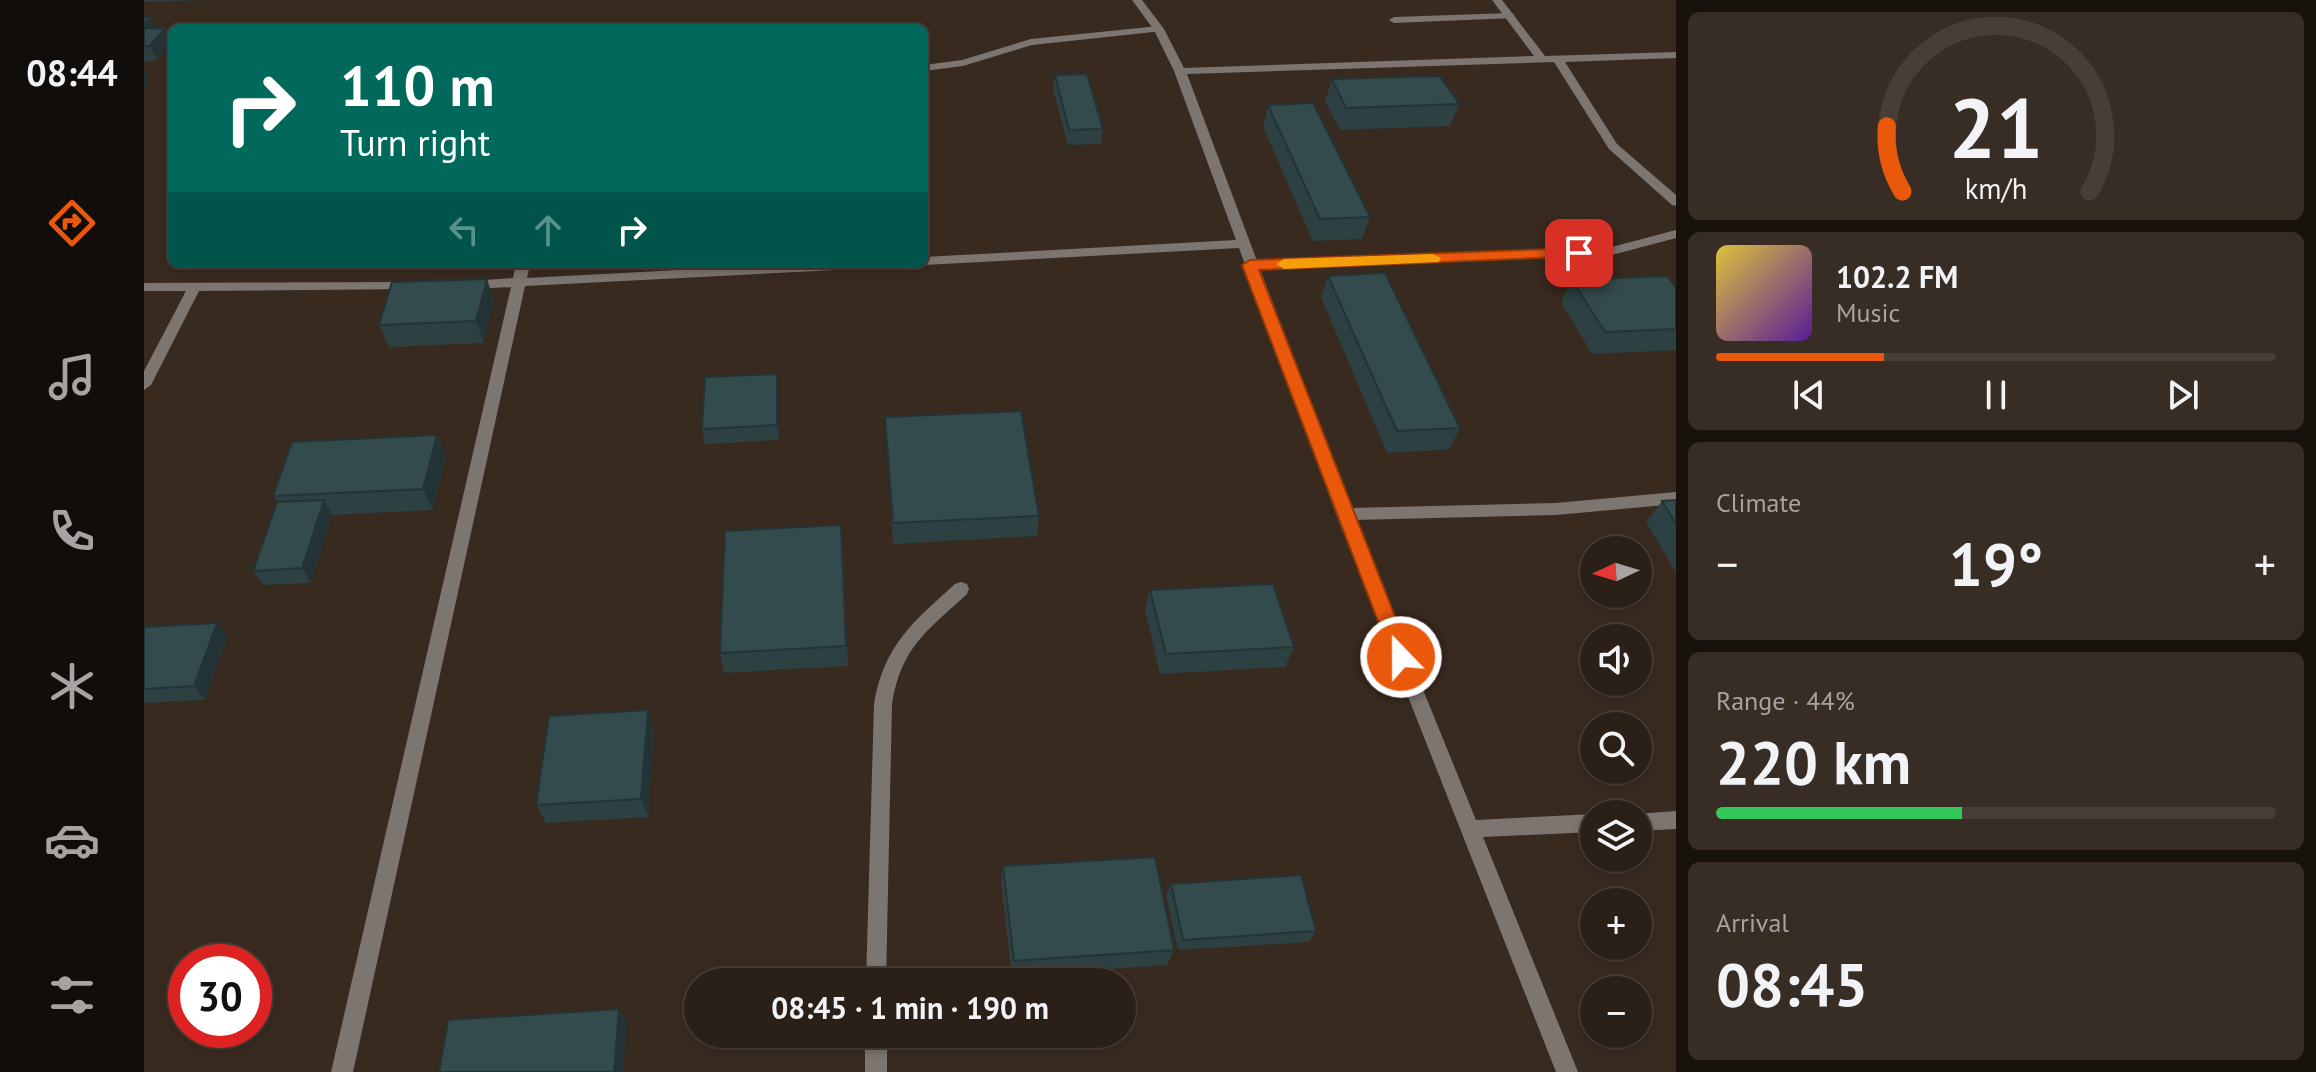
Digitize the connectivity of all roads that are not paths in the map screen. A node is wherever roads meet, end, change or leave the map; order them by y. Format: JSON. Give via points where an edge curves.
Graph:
{"nodes":[{"id":1,"x":1137,"y":0,"type":"edge"},
{"id":2,"x":1497,"y":0,"type":"edge"},
{"id":3,"x":1510,"y":16,"type":"junction"},
{"id":4,"x":1394,"y":20,"type":"dead end"},
{"id":5,"x":1159,"y":29,"type":"junction"},
{"id":6,"x":1676,"y":55,"type":"edge"},
{"id":7,"x":1558,"y":60,"type":"junction"},
{"id":8,"x":1543,"y":61,"type":"junction"},
{"id":9,"x":928,"y":67,"type":"edge"},
{"id":10,"x":1180,"y":71,"type":"junction"},
{"id":11,"x":1676,"y":202,"type":"edge"},
{"id":12,"x":1676,"y":234,"type":"edge"},
{"id":13,"x":1241,"y":244,"type":"junction"},
{"id":14,"x":928,"y":261,"type":"edge"},
{"id":15,"x":1250,"y":265,"type":"junction"},
{"id":16,"x":522,"y":268,"type":"edge"},
{"id":17,"x":804,"y":268,"type":"edge"},
{"id":18,"x":517,"y":284,"type":"junction"},
{"id":19,"x":425,"y":285,"type":"edge"},
{"id":20,"x":456,"y":285,"type":"edge"},
{"id":21,"x":144,"y":287,"type":"edge"},
{"id":22,"x":194,"y":288,"type":"junction"},
{"id":23,"x":144,"y":385,"type":"edge"},
{"id":24,"x":1676,"y":498,"type":"edge"},
{"id":25,"x":1344,"y":514,"type":"junction"},
{"id":26,"x":961,"y":589,"type":"dead end"},
{"id":27,"x":1676,"y":820,"type":"edge"},
{"id":28,"x":1652,"y":821,"type":"edge"},
{"id":29,"x":1580,"y":824,"type":"edge"},
{"id":30,"x":1470,"y":829,"type":"junction"},
{"id":31,"x":876,"y":968,"type":"edge"},
{"id":32,"x":876,"y":1048,"type":"edge"},
{"id":33,"x":342,"y":1072,"type":"edge"},
{"id":34,"x":876,"y":1072,"type":"edge"},
{"id":35,"x":1567,"y":1072,"type":"edge"}],
"edges":[{"from":1,"to":5,"type":"street"},
{"from":2,"to":3,"type":"street"},
{"from":3,"to":4,"type":"street"},
{"from":3,"to":8,"type":"street"},
{"from":5,"to":9,"type":"street","via":[[1031,42],[963,63]]},
{"from":5,"to":10,"type":"street"},
{"from":6,"to":7,"type":"street"},
{"from":7,"to":8,"type":"street"},
{"from":7,"to":11,"type":"street","via":[[1613,146]]},
{"from":8,"to":10,"type":"street"},
{"from":10,"to":13,"type":"street"},
{"from":12,"to":15,"type":"street","via":[[1608,252]]},
{"from":13,"to":14,"type":"street"},
{"from":13,"to":15,"type":"street"},
{"from":15,"to":25,"type":"street"},
{"from":16,"to":18,"type":"street"},
{"from":17,"to":18,"type":"street"},
{"from":18,"to":20,"type":"street"},
{"from":18,"to":33,"type":"street"},
{"from":19,"to":22,"type":"street"},
{"from":21,"to":22,"type":"street"},
{"from":22,"to":23,"type":"street"},
{"from":24,"to":25,"type":"street","via":[[1556,509]]},
{"from":25,"to":30,"type":"street"},
{"from":26,"to":31,"type":"street","via":[[905,641],[887,673]]},
{"from":27,"to":28,"type":"street"},
{"from":29,"to":30,"type":"street"},
{"from":30,"to":35,"type":"street"},
{"from":32,"to":34,"type":"street"}]}
